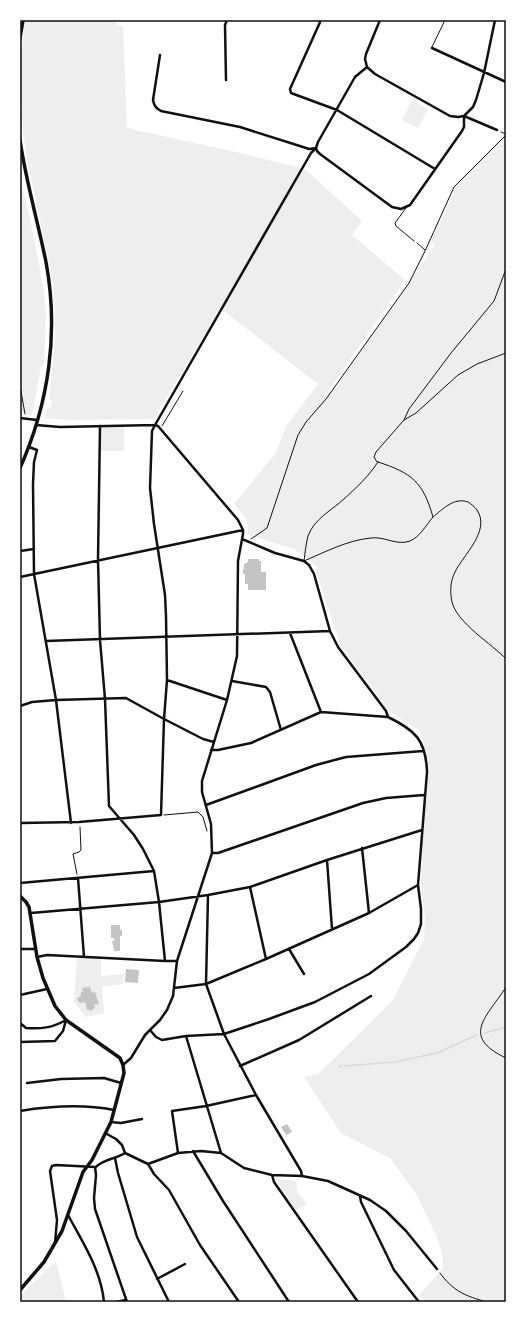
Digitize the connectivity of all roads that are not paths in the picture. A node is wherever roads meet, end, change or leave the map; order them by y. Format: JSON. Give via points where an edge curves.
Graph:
{"nodes":[{"id":1,"x":23,"y":20,"type":"edge"},
{"id":2,"x":227,"y":20,"type":"edge"},
{"id":3,"x":321,"y":20,"type":"edge"},
{"id":4,"x":380,"y":20,"type":"edge"},
{"id":5,"x":445,"y":20,"type":"edge"},
{"id":6,"x":495,"y":20,"type":"edge"},
{"id":7,"x":20,"y":38,"type":"edge"},
{"id":8,"x":432,"y":48,"type":"joint"},
{"id":9,"x":160,"y":55,"type":"dead end"},
{"id":10,"x":367,"y":67,"type":"junction"},
{"id":11,"x":484,"y":73,"type":"junction"},
{"id":12,"x":226,"y":80,"type":"dead end"},
{"id":13,"x":506,"y":82,"type":"edge"},
{"id":14,"x":337,"y":110,"type":"junction"},
{"id":15,"x":464,"y":116,"type":"junction"},
{"id":16,"x":497,"y":130,"type":"road end"},
{"id":17,"x":20,"y":140,"type":"edge"},
{"id":18,"x":316,"y":148,"type":"junction"},
{"id":19,"x":435,"y":169,"type":"junction"},
{"id":20,"x":406,"y":207,"type":"junction"},
{"id":21,"x":414,"y":241,"type":"road end"},
{"id":22,"x":20,"y":418,"type":"edge"},
{"id":23,"x":38,"y":420,"type":"junction"},
{"id":24,"x":36,"y":425,"type":"junction"},
{"id":25,"x":155,"y":425,"type":"junction"},
{"id":26,"x":100,"y":426,"type":"junction"},
{"id":27,"x":29,"y":447,"type":"junction"},
{"id":28,"x":20,"y":468,"type":"edge"},
{"id":29,"x":243,"y":530,"type":"junction"},
{"id":30,"x":242,"y":539,"type":"junction"},
{"id":31,"x":158,"y":547,"type":"junction"},
{"id":32,"x":34,"y":549,"type":"junction"},
{"id":33,"x":20,"y":551,"type":"edge"},
{"id":34,"x":98,"y":560,"type":"junction"},
{"id":35,"x":34,"y":574,"type":"junction"},
{"id":36,"x":20,"y":577,"type":"edge"},
{"id":37,"x":330,"y":631,"type":"junction"},
{"id":38,"x":290,"y":633,"type":"junction"},
{"id":39,"x":237,"y":635,"type":"junction"},
{"id":40,"x":166,"y":637,"type":"junction"},
{"id":41,"x":100,"y":640,"type":"junction"},
{"id":42,"x":46,"y":641,"type":"junction"},
{"id":43,"x":166,"y":680,"type":"junction"},
{"id":44,"x":232,"y":681,"type":"junction"},
{"id":45,"x":104,"y":699,"type":"junction"},
{"id":46,"x":56,"y":700,"type":"junction"},
{"id":47,"x":228,"y":700,"type":"junction"},
{"id":48,"x":20,"y":706,"type":"edge"},
{"id":49,"x":321,"y":712,"type":"junction"},
{"id":50,"x":388,"y":717,"type":"junction"},
{"id":51,"x":164,"y":719,"type":"junction"},
{"id":52,"x":281,"y":730,"type":"junction"},
{"id":53,"x":214,"y":742,"type":"junction"},
{"id":54,"x":211,"y":750,"type":"junction"},
{"id":55,"x":423,"y":751,"type":"junction"},
{"id":56,"x":424,"y":795,"type":"junction"},
{"id":57,"x":206,"y":805,"type":"junction"},
{"id":58,"x":120,"y":819,"type":"junction"},
{"id":59,"x":20,"y":823,"type":"edge"},
{"id":60,"x":71,"y":823,"type":"junction"},
{"id":61,"x":422,"y":830,"type":"junction"},
{"id":62,"x":362,"y":848,"type":"junction"},
{"id":63,"x":212,"y":853,"type":"junction"},
{"id":64,"x":327,"y":860,"type":"junction"},
{"id":65,"x":154,"y":872,"type":"junction"},
{"id":66,"x":78,"y":878,"type":"junction"},
{"id":67,"x":20,"y":884,"type":"edge"},
{"id":68,"x":418,"y":885,"type":"junction"},
{"id":69,"x":250,"y":887,"type":"junction"},
{"id":70,"x":20,"y":896,"type":"edge"},
{"id":71,"x":208,"y":896,"type":"junction"},
{"id":72,"x":197,"y":897,"type":"junction"},
{"id":73,"x":159,"y":902,"type":"junction"},
{"id":74,"x":80,"y":908,"type":"junction"},
{"id":75,"x":30,"y":913,"type":"junction"},
{"id":76,"x":369,"y":913,"type":"junction"},
{"id":77,"x":332,"y":929,"type":"junction"},
{"id":78,"x":20,"y":949,"type":"edge"},
{"id":79,"x":35,"y":949,"type":"junction"},
{"id":80,"x":289,"y":949,"type":"junction"},
{"id":81,"x":37,"y":957,"type":"junction"},
{"id":82,"x":84,"y":957,"type":"junction"},
{"id":83,"x":266,"y":959,"type":"junction"},
{"id":84,"x":165,"y":961,"type":"junction"},
{"id":85,"x":177,"y":961,"type":"junction"},
{"id":86,"x":304,"y":974,"type":"dead end"},
{"id":87,"x":206,"y":984,"type":"junction"},
{"id":88,"x":174,"y":988,"type":"junction"},
{"id":89,"x":47,"y":989,"type":"junction"},
{"id":90,"x":20,"y":995,"type":"edge"},
{"id":91,"x":371,"y":996,"type":"dead end"},
{"id":92,"x":66,"y":1020,"type":"junction"},
{"id":93,"x":20,"y":1023,"type":"edge"},
{"id":94,"x":150,"y":1030,"type":"junction"},
{"id":95,"x":224,"y":1034,"type":"junction"},
{"id":96,"x":186,"y":1036,"type":"junction"},
{"id":97,"x":20,"y":1042,"type":"edge"},
{"id":98,"x":124,"y":1065,"type":"junction"},
{"id":99,"x":240,"y":1066,"type":"junction"},
{"id":100,"x":27,"y":1083,"type":"dead end"},
{"id":101,"x":122,"y":1083,"type":"junction"},
{"id":102,"x":256,"y":1095,"type":"junction"},
{"id":103,"x":206,"y":1106,"type":"junction"},
{"id":104,"x":114,"y":1110,"type":"junction"},
{"id":105,"x":20,"y":1111,"type":"edge"},
{"id":106,"x":142,"y":1119,"type":"dead end"},
{"id":107,"x":110,"y":1122,"type":"junction"},
{"id":108,"x":105,"y":1133,"type":"junction"},
{"id":109,"x":193,"y":1151,"type":"junction"},
{"id":110,"x":125,"y":1152,"type":"junction"},
{"id":111,"x":178,"y":1153,"type":"junction"},
{"id":112,"x":221,"y":1153,"type":"junction"},
{"id":113,"x":115,"y":1158,"type":"junction"},
{"id":114,"x":148,"y":1164,"type":"junction"},
{"id":115,"x":87,"y":1167,"type":"junction"},
{"id":116,"x":95,"y":1167,"type":"junction"},
{"id":117,"x":272,"y":1175,"type":"junction"},
{"id":118,"x":302,"y":1176,"type":"junction"},
{"id":119,"x":360,"y":1196,"type":"junction"},
{"id":120,"x":68,"y":1215,"type":"junction"},
{"id":121,"x":54,"y":1245,"type":"junction"},
{"id":122,"x":185,"y":1264,"type":"dead end"},
{"id":123,"x":437,"y":1269,"type":"road end"},
{"id":124,"x":157,"y":1279,"type":"junction"},
{"id":125,"x":20,"y":1290,"type":"edge"},
{"id":126,"x":126,"y":1301,"type":"edge"},
{"id":127,"x":104,"y":1302,"type":"edge"},
{"id":128,"x":116,"y":1302,"type":"edge"},
{"id":129,"x":169,"y":1302,"type":"edge"},
{"id":130,"x":239,"y":1302,"type":"edge"},
{"id":131,"x":289,"y":1302,"type":"edge"},
{"id":132,"x":358,"y":1302,"type":"edge"},
{"id":133,"x":419,"y":1302,"type":"edge"}],
"edges":[{"from":1,"to":7,"type":"main road"},
{"from":2,"to":12,"type":"street"},
{"from":3,"to":14,"type":"street","via":[[290,89],[291,93]]},
{"from":4,"to":10,"type":"street","via":[[366,54]]},
{"from":5,"to":8,"type":"lane"},
{"from":6,"to":11,"type":"street"},
{"from":8,"to":11,"type":"street"},
{"from":9,"to":18,"type":"street","via":[[153,100],[155,107],[161,112],[240,127],[309,149]]},
{"from":10,"to":14,"type":"street","via":[[355,77]]},
{"from":10,"to":15,"type":"street","via":[[450,116]]},
{"from":11,"to":13,"type":"street"},
{"from":11,"to":15,"type":"street","via":[[473,107]]},
{"from":14,"to":18,"type":"street"},
{"from":14,"to":19,"type":"street"},
{"from":15,"to":16,"type":"street"},
{"from":15,"to":19,"type":"street","via":[[462,131]]},
{"from":17,"to":23,"type":"main road","via":[[50,286],[52,333],[49,366]]},
{"from":18,"to":20,"type":"street","via":[[320,154],[392,206]]},
{"from":18,"to":25,"type":"street"},
{"from":19,"to":20,"type":"street"},
{"from":20,"to":21,"type":"lane","via":[[395,223]]},
{"from":22,"to":23,"type":"street"},
{"from":23,"to":24,"type":"main road"},
{"from":24,"to":26,"type":"street"},
{"from":24,"to":27,"type":"main road"},
{"from":25,"to":26,"type":"street"},
{"from":25,"to":29,"type":"street","via":[[238,520]]},
{"from":25,"to":31,"type":"street","via":[[152,431],[150,488]]},
{"from":26,"to":34,"type":"street"},
{"from":27,"to":28,"type":"main road"},
{"from":27,"to":32,"type":"street","via":[[37,450],[33,484]]},
{"from":29,"to":30,"type":"street"},
{"from":29,"to":31,"type":"street"},
{"from":30,"to":37,"type":"street","via":[[275,553],[304,561],[314,574]]},
{"from":30,"to":39,"type":"street","via":[[238,561]]},
{"from":31,"to":34,"type":"street"},
{"from":31,"to":40,"type":"street","via":[[165,594]]},
{"from":32,"to":33,"type":"street"},
{"from":32,"to":35,"type":"street"},
{"from":34,"to":35,"type":"street"},
{"from":34,"to":41,"type":"street"},
{"from":35,"to":36,"type":"street"},
{"from":35,"to":42,"type":"street"},
{"from":37,"to":38,"type":"street"},
{"from":37,"to":50,"type":"street","via":[[338,647]]},
{"from":38,"to":39,"type":"street"},
{"from":38,"to":49,"type":"street"},
{"from":39,"to":40,"type":"street"},
{"from":39,"to":44,"type":"street"},
{"from":40,"to":41,"type":"street"},
{"from":40,"to":43,"type":"street"},
{"from":41,"to":42,"type":"street"},
{"from":41,"to":45,"type":"street"},
{"from":42,"to":46,"type":"street"},
{"from":43,"to":47,"type":"street"},
{"from":43,"to":51,"type":"street"},
{"from":44,"to":47,"type":"street"},
{"from":44,"to":52,"type":"street","via":[[266,687],[270,692]]},
{"from":45,"to":46,"type":"street"},
{"from":45,"to":51,"type":"street","via":[[126,698]]},
{"from":45,"to":58,"type":"street","via":[[109,806]]},
{"from":46,"to":48,"type":"street"},
{"from":46,"to":60,"type":"street"},
{"from":47,"to":53,"type":"street"},
{"from":49,"to":50,"type":"street"},
{"from":49,"to":52,"type":"street"},
{"from":50,"to":55,"type":"street","via":[[415,734]]},
{"from":51,"to":53,"type":"street"},
{"from":51,"to":58,"type":"street","via":[[161,815]]},
{"from":52,"to":54,"type":"street","via":[[251,743]]},
{"from":53,"to":54,"type":"street"},
{"from":54,"to":57,"type":"street","via":[[202,781]]},
{"from":55,"to":56,"type":"street","via":[[427,766]]},
{"from":55,"to":57,"type":"street","via":[[346,757]]},
{"from":56,"to":61,"type":"street"},
{"from":56,"to":63,"type":"street","via":[[363,803]]},
{"from":57,"to":63,"type":"street","via":[[211,824]]},
{"from":58,"to":60,"type":"street"},
{"from":58,"to":65,"type":"street","via":[[143,849]]},
{"from":59,"to":60,"type":"street"},
{"from":61,"to":62,"type":"street"},
{"from":61,"to":68,"type":"street"},
{"from":62,"to":64,"type":"street"},
{"from":62,"to":76,"type":"street"},
{"from":63,"to":72,"type":"street"},
{"from":64,"to":69,"type":"street"},
{"from":64,"to":77,"type":"street"},
{"from":65,"to":66,"type":"street"},
{"from":65,"to":73,"type":"street"},
{"from":66,"to":67,"type":"street"},
{"from":66,"to":74,"type":"street"},
{"from":68,"to":76,"type":"street"},
{"from":68,"to":95,"type":"street","via":[[421,924],[418,933],[406,947],[368,974],[315,1002]]},
{"from":69,"to":71,"type":"street"},
{"from":69,"to":83,"type":"street"},
{"from":70,"to":75,"type":"main road","via":[[26,902]]},
{"from":71,"to":72,"type":"street"},
{"from":71,"to":87,"type":"street"},
{"from":72,"to":73,"type":"street"},
{"from":72,"to":85,"type":"street"},
{"from":73,"to":74,"type":"street"},
{"from":73,"to":84,"type":"street"},
{"from":74,"to":75,"type":"street"},
{"from":74,"to":82,"type":"street"},
{"from":75,"to":79,"type":"main road"},
{"from":76,"to":77,"type":"street"},
{"from":77,"to":80,"type":"street"},
{"from":78,"to":79,"type":"street"},
{"from":79,"to":81,"type":"main road"},
{"from":80,"to":83,"type":"street"},
{"from":80,"to":86,"type":"street"},
{"from":81,"to":82,"type":"street"},
{"from":81,"to":89,"type":"main road"},
{"from":82,"to":84,"type":"street"},
{"from":83,"to":87,"type":"street"},
{"from":84,"to":85,"type":"street"},
{"from":85,"to":88,"type":"street"},
{"from":87,"to":88,"type":"street"},
{"from":87,"to":95,"type":"street"},
{"from":88,"to":94,"type":"street","via":[[167,1010]]},
{"from":89,"to":90,"type":"street"},
{"from":89,"to":92,"type":"main road","via":[[55,1006]]},
{"from":91,"to":99,"type":"street","via":[[298,1040]]},
{"from":92,"to":93,"type":"street","via":[[44,1029],[26,1028]]},
{"from":92,"to":97,"type":"street","via":[[63,1031],[54,1041]]},
{"from":92,"to":98,"type":"main road","via":[[114,1053]]},
{"from":94,"to":96,"type":"street","via":[[162,1040]]},
{"from":94,"to":98,"type":"street"},
{"from":95,"to":96,"type":"street"},
{"from":95,"to":99,"type":"street"},
{"from":96,"to":103,"type":"street"},
{"from":98,"to":101,"type":"main road"},
{"from":99,"to":102,"type":"street"},
{"from":100,"to":101,"type":"street","via":[[61,1078],[104,1078]]},
{"from":101,"to":104,"type":"main road"},
{"from":102,"to":103,"type":"street"},
{"from":102,"to":118,"type":"street"},
{"from":103,"to":111,"type":"street","via":[[172,1111]]},
{"from":103,"to":112,"type":"street"},
{"from":104,"to":105,"type":"street","via":[[94,1106],[69,1106]]},
{"from":104,"to":107,"type":"main road"},
{"from":106,"to":107,"type":"street"},
{"from":107,"to":108,"type":"main road"},
{"from":108,"to":110,"type":"street","via":[[116,1139]]},
{"from":108,"to":115,"type":"main road"},
{"from":109,"to":111,"type":"street"},
{"from":109,"to":112,"type":"street"},
{"from":109,"to":131,"type":"street"},
{"from":110,"to":113,"type":"street"},
{"from":110,"to":114,"type":"street"},
{"from":111,"to":114,"type":"street"},
{"from":112,"to":117,"type":"street","via":[[244,1168]]},
{"from":113,"to":116,"type":"street"},
{"from":113,"to":124,"type":"street","via":[[137,1237]]},
{"from":114,"to":130,"type":"street","via":[[169,1190],[200,1245]]},
{"from":115,"to":116,"type":"street"},
{"from":115,"to":120,"type":"main road"},
{"from":115,"to":121,"type":"street","via":[[56,1165],[50,1170],[57,1220]]},
{"from":116,"to":126,"type":"street","via":[[95,1209]]},
{"from":117,"to":118,"type":"street"},
{"from":117,"to":132,"type":"street","via":[[274,1182]]},
{"from":118,"to":119,"type":"street","via":[[328,1181]]},
{"from":119,"to":123,"type":"street","via":[[386,1211]]},
{"from":119,"to":133,"type":"street","via":[[394,1270]]},
{"from":120,"to":121,"type":"main road"},
{"from":120,"to":127,"type":"street","via":[[95,1267]]},
{"from":121,"to":125,"type":"main road"},
{"from":122,"to":124,"type":"street"},
{"from":124,"to":129,"type":"street"},
{"from":126,"to":128,"type":"street"}]}
